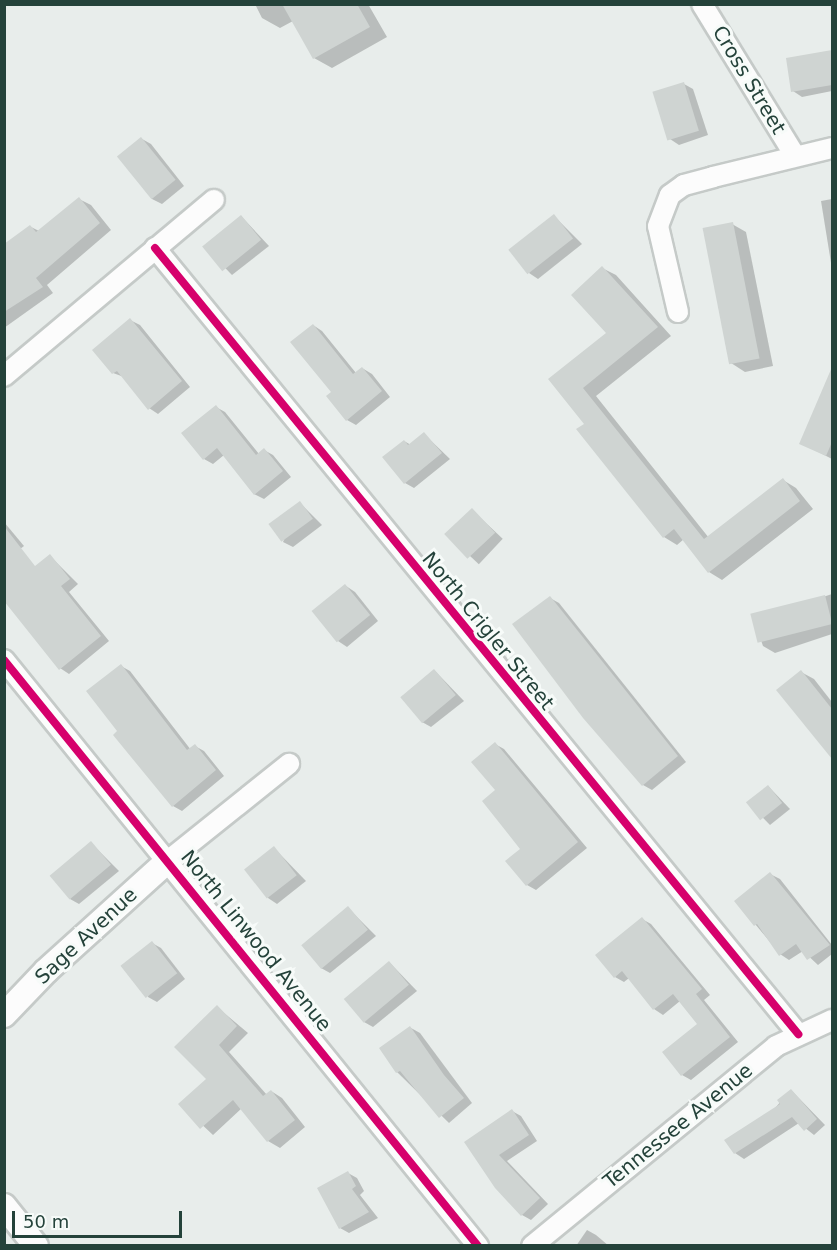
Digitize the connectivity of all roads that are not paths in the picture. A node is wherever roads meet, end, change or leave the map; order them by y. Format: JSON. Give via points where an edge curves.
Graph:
{"nodes":[{"id":1,"x":702,"y":4,"type":"edge"},
{"id":2,"x":832,"y":148,"type":"edge"},
{"id":3,"x":795,"y":156,"type":"junction"},
{"id":4,"x":214,"y":200,"type":"dead end"},
{"id":5,"x":155,"y":248,"type":"junction"},
{"id":6,"x":678,"y":312,"type":"dead end"},
{"id":7,"x":4,"y":376,"type":"edge"},
{"id":8,"x":4,"y":660,"type":"edge"},
{"id":9,"x":289,"y":764,"type":"dead end"},
{"id":10,"x":169,"y":860,"type":"junction"},
{"id":11,"x":4,"y":1015,"type":"edge"},
{"id":12,"x":832,"y":1020,"type":"edge"},
{"id":13,"x":798,"y":1034,"type":"junction"},
{"id":14,"x":4,"y":1206,"type":"edge"},
{"id":15,"x":36,"y":1245,"type":"edge"},
{"id":16,"x":478,"y":1245,"type":"edge"},
{"id":17,"x":532,"y":1245,"type":"edge"}],
"edges":[{"from":1,"to":3,"type":"street","name":"Cross Street"},
{"from":2,"to":3,"type":"street"},
{"from":3,"to":6,"type":"street","via":[[684,185],[670,195],[659,218]]},
{"from":4,"to":5,"type":"street"},
{"from":5,"to":7,"type":"street"},
{"from":5,"to":13,"type":"street","name":"North Crigler Street"},
{"from":8,"to":10,"type":"street","name":"North Linwood Avenue"},
{"from":9,"to":10,"type":"street"},
{"from":10,"to":11,"type":"street","name":"Sage Avenue","via":[[46,970]]},
{"from":10,"to":16,"type":"street","name":"North Linwood Avenue"},
{"from":12,"to":13,"type":"street","name":"Tennessee Avenue"},
{"from":13,"to":17,"type":"street","name":"Tennessee Avenue","via":[[776,1046]]},
{"from":14,"to":15,"type":"street"}]}
